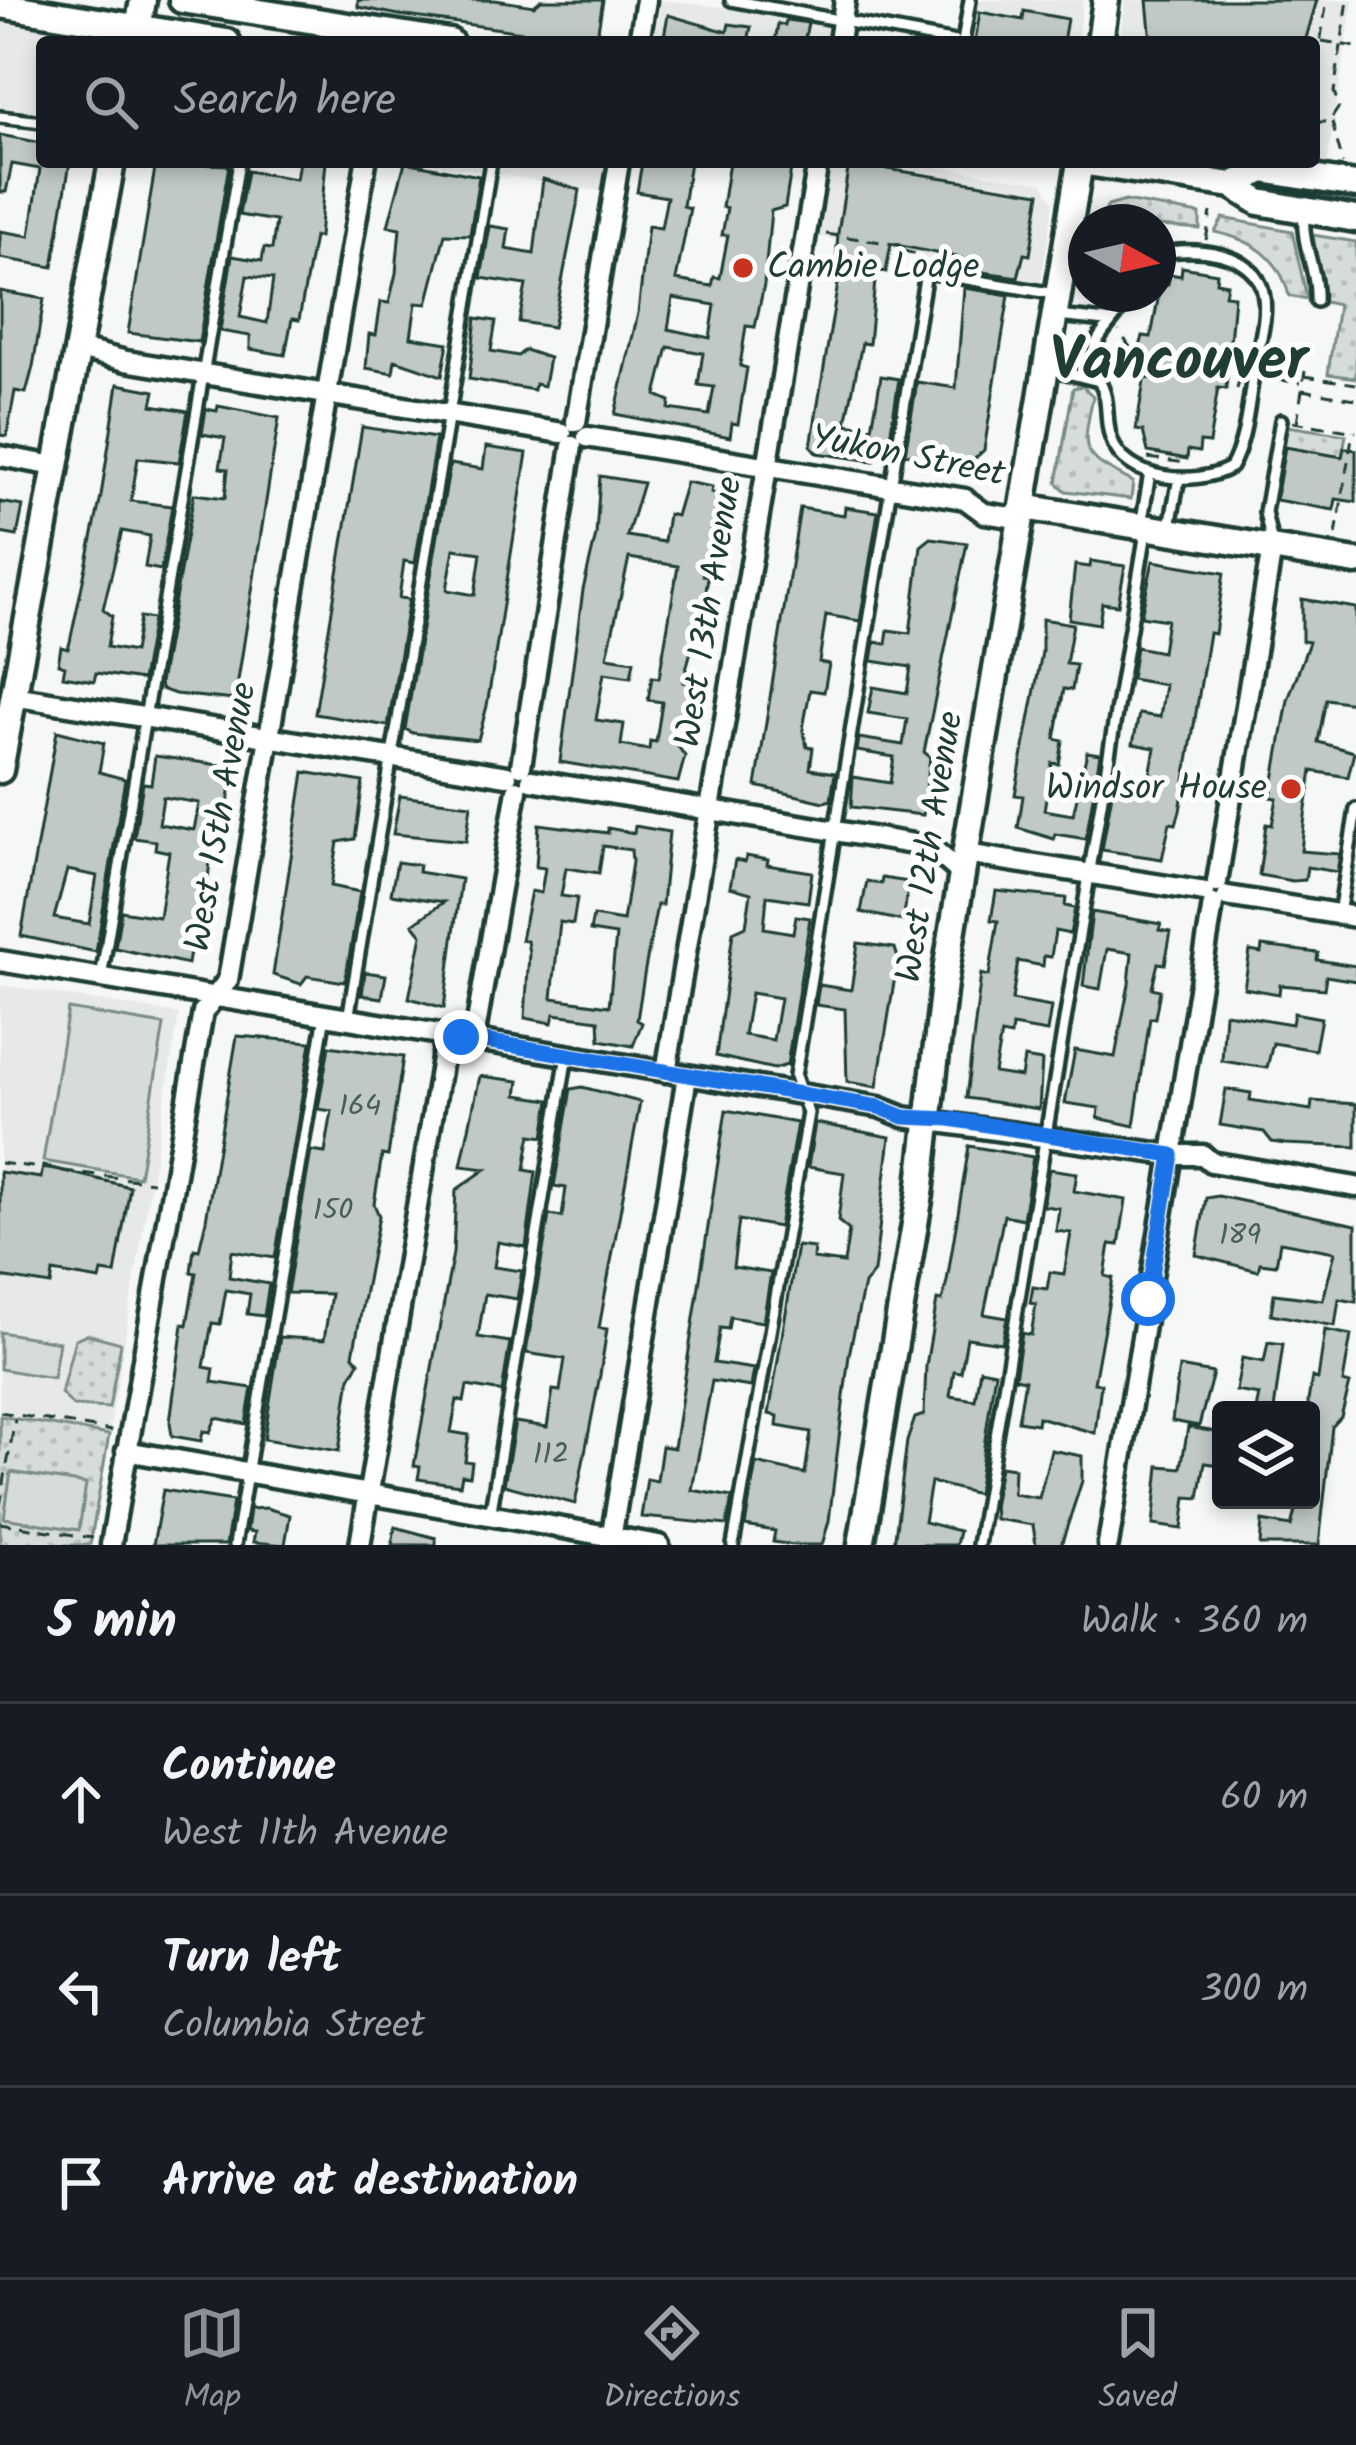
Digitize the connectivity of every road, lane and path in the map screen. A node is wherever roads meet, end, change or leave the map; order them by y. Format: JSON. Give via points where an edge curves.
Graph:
{"nodes":[{"id":1,"x":142,"y":0,"type":"edge"},
{"id":2,"x":182,"y":0,"type":"edge"},
{"id":3,"x":646,"y":0,"type":"edge"},
{"id":4,"x":731,"y":0,"type":"edge"},
{"id":5,"x":970,"y":0,"type":"edge"},
{"id":6,"x":1106,"y":0,"type":"edge"},
{"id":7,"x":1327,"y":0,"type":"edge"},
{"id":8,"x":1348,"y":0,"type":"edge"},
{"id":9,"x":0,"y":5,"type":"edge"},
{"id":10,"x":844,"y":9,"type":"edge"},
{"id":11,"x":137,"y":35,"type":"edge"},
{"id":12,"x":381,"y":36,"type":"edge"},
{"id":13,"x":640,"y":36,"type":"edge"},
{"id":14,"x":939,"y":36,"type":"edge"},
{"id":15,"x":961,"y":36,"type":"edge"},
{"id":16,"x":1101,"y":36,"type":"edge"},
{"id":17,"x":1320,"y":41,"type":"joint"},
{"id":18,"x":1341,"y":44,"type":"junction"},
{"id":19,"x":1356,"y":47,"type":"edge"},
{"id":20,"x":0,"y":117,"type":"edge"},
{"id":21,"x":1332,"y":120,"type":"junction"},
{"id":22,"x":36,"y":121,"type":"edge"},
{"id":23,"x":1320,"y":121,"type":"edge"},
{"id":24,"x":111,"y":168,"type":"edge"},
{"id":25,"x":238,"y":168,"type":"edge"},
{"id":26,"x":365,"y":168,"type":"edge"},
{"id":27,"x":490,"y":168,"type":"edge"},
{"id":28,"x":618,"y":168,"type":"edge"},
{"id":29,"x":817,"y":168,"type":"edge"},
{"id":30,"x":1079,"y":168,"type":"edge"},
{"id":31,"x":1120,"y":168,"type":"edge"},
{"id":32,"x":1350,"y":176,"type":"edge"},
{"id":33,"x":1232,"y":185,"type":"junction"},
{"id":34,"x":1305,"y":210,"type":"junction"},
{"id":35,"x":1210,"y":212,"type":"dead end"},
{"id":36,"x":1356,"y":219,"type":"edge"},
{"id":37,"x":826,"y":234,"type":"dead end"},
{"id":38,"x":1205,"y":245,"type":"dead end"},
{"id":39,"x":1176,"y":252,"type":"edge"},
{"id":40,"x":920,"y":255,"type":"dead end"},
{"id":41,"x":1316,"y":301,"type":"dead end"},
{"id":42,"x":1057,"y":305,"type":"junction"},
{"id":43,"x":1121,"y":312,"type":"edge"},
{"id":44,"x":1115,"y":324,"type":"junction"},
{"id":45,"x":76,"y":348,"type":"junction"},
{"id":46,"x":1097,"y":350,"type":"dead end"},
{"id":47,"x":1143,"y":351,"type":"dead end"},
{"id":48,"x":1246,"y":353,"type":"dead end"},
{"id":49,"x":1137,"y":359,"type":"junction"},
{"id":50,"x":1230,"y":365,"type":"dead end"},
{"id":51,"x":1239,"y":367,"type":"junction"},
{"id":52,"x":1047,"y":368,"type":"junction"},
{"id":53,"x":1262,"y":370,"type":"dead end"},
{"id":54,"x":205,"y":374,"type":"junction"},
{"id":55,"x":1228,"y":379,"type":"dead end"},
{"id":56,"x":1274,"y":379,"type":"junction"},
{"id":57,"x":1151,"y":380,"type":"dead end"},
{"id":58,"x":1236,"y":380,"type":"junction"},
{"id":59,"x":1100,"y":381,"type":"junction"},
{"id":60,"x":1303,"y":383,"type":"junction"},
{"id":61,"x":1116,"y":384,"type":"dead end"},
{"id":62,"x":1260,"y":384,"type":"dead end"},
{"id":63,"x":1356,"y":384,"type":"edge"},
{"id":64,"x":1239,"y":391,"type":"dead end"},
{"id":65,"x":1302,"y":391,"type":"junction"},
{"id":66,"x":328,"y":395,"type":"junction"},
{"id":67,"x":1356,"y":399,"type":"edge"},
{"id":68,"x":449,"y":414,"type":"junction"},
{"id":69,"x":1281,"y":420,"type":"joint"},
{"id":70,"x":1297,"y":422,"type":"junction"},
{"id":71,"x":1355,"y":431,"type":"edge"},
{"id":72,"x":574,"y":435,"type":"junction"},
{"id":73,"x":1136,"y":454,"type":"dead end"},
{"id":74,"x":0,"y":456,"type":"edge"},
{"id":75,"x":1197,"y":465,"type":"dead end"},
{"id":76,"x":55,"y":466,"type":"junction"},
{"id":77,"x":767,"y":467,"type":"junction"},
{"id":78,"x":1150,"y":473,"type":"junction"},
{"id":79,"x":1179,"y":478,"type":"junction"},
{"id":80,"x":890,"y":488,"type":"junction"},
{"id":81,"x":1024,"y":507,"type":"junction"},
{"id":82,"x":1152,"y":528,"type":"junction"},
{"id":83,"x":1336,"y":535,"type":"dead end"},
{"id":84,"x":1272,"y":548,"type":"junction"},
{"id":85,"x":1356,"y":562,"type":"edge"},
{"id":86,"x":13,"y":696,"type":"junction"},
{"id":87,"x":146,"y":718,"type":"junction"},
{"id":88,"x":269,"y":737,"type":"junction"},
{"id":89,"x":394,"y":757,"type":"junction"},
{"id":90,"x":0,"y":770,"type":"edge"},
{"id":91,"x":519,"y":778,"type":"junction"},
{"id":92,"x":1356,"y":809,"type":"edge"},
{"id":93,"x":710,"y":811,"type":"junction"},
{"id":94,"x":833,"y":831,"type":"junction"},
{"id":95,"x":931,"y":847,"type":"junction"},
{"id":96,"x":966,"y":853,"type":"junction"},
{"id":97,"x":1090,"y":874,"type":"junction"},
{"id":98,"x":1215,"y":894,"type":"junction"},
{"id":99,"x":1347,"y":916,"type":"edge"},
{"id":100,"x":0,"y":961,"type":"edge"},
{"id":101,"x":101,"y":978,"type":"junction"},
{"id":102,"x":213,"y":996,"type":"junction"},
{"id":103,"x":325,"y":1015,"type":"junction"},
{"id":104,"x":348,"y":1019,"type":"junction"},
{"id":105,"x":446,"y":1034,"type":"junction"},
{"id":106,"x":474,"y":1039,"type":"junction"},
{"id":107,"x":567,"y":1054,"type":"junction"},
{"id":108,"x":666,"y":1072,"type":"junction"},
{"id":109,"x":687,"y":1076,"type":"junction"},
{"id":110,"x":801,"y":1094,"type":"junction"},
{"id":111,"x":928,"y":1118,"type":"junction"},
{"id":112,"x":1048,"y":1135,"type":"junction"},
{"id":113,"x":1172,"y":1155,"type":"junction"},
{"id":114,"x":0,"y":1162,"type":"edge"},
{"id":115,"x":155,"y":1183,"type":"dead end"},
{"id":116,"x":1356,"y":1187,"type":"edge"},
{"id":117,"x":0,"y":1412,"type":"edge"},
{"id":118,"x":16,"y":1415,"type":"junction"},
{"id":119,"x":114,"y":1431,"type":"dead end"},
{"id":120,"x":11,"y":1442,"type":"junction"},
{"id":121,"x":20,"y":1444,"type":"dead end"},
{"id":122,"x":126,"y":1451,"type":"junction"},
{"id":123,"x":247,"y":1473,"type":"junction"},
{"id":124,"x":369,"y":1495,"type":"junction"},
{"id":125,"x":0,"y":1506,"type":"edge"},
{"id":126,"x":490,"y":1516,"type":"junction"},
{"id":127,"x":0,"y":1522,"type":"edge"},
{"id":128,"x":72,"y":1535,"type":"junction"},
{"id":129,"x":611,"y":1541,"type":"edge"},
{"id":130,"x":103,"y":1542,"type":"edge"},
{"id":131,"x":63,"y":1545,"type":"edge"},
{"id":132,"x":235,"y":1545,"type":"edge"},
{"id":133,"x":360,"y":1545,"type":"edge"},
{"id":134,"x":658,"y":1545,"type":"edge"},
{"id":135,"x":733,"y":1545,"type":"edge"},
{"id":136,"x":861,"y":1545,"type":"edge"},
{"id":137,"x":978,"y":1545,"type":"edge"},
{"id":138,"x":1108,"y":1545,"type":"edge"}],
"edges":[{"from":1,"to":11,"type":"street"},
{"from":2,"to":12,"type":"street"},
{"from":3,"to":13,"type":"street"},
{"from":4,"to":10,"type":"lane"},
{"from":5,"to":15,"type":"lane"},
{"from":6,"to":16,"type":"street"},
{"from":7,"to":17,"type":"path"},
{"from":8,"to":18,"type":"path"},
{"from":9,"to":11,"type":"street"},
{"from":10,"to":14,"type":"lane"},
{"from":17,"to":18,"type":"path"},
{"from":18,"to":19,"type":"path"},
{"from":18,"to":21,"type":"path"},
{"from":20,"to":22,"type":"lane"},
{"from":21,"to":23,"type":"path"},
{"from":21,"to":32,"type":"path"},
{"from":24,"to":45,"type":"street"},
{"from":25,"to":54,"type":"lane"},
{"from":26,"to":66,"type":"street","name":"West 15th Avenue"},
{"from":27,"to":68,"type":"lane"},
{"from":28,"to":72,"type":"street"},
{"from":29,"to":77,"type":"street","name":"West 13th Avenue"},
{"from":30,"to":42,"type":"street","name":"West 12th Avenue"},
{"from":31,"to":33,"type":"street"},
{"from":32,"to":33,"type":"street","via":[[1263,170]]},
{"from":33,"to":34,"type":"street","via":[[1259,202]]},
{"from":34,"to":36,"type":"street"},
{"from":34,"to":41,"type":"lane"},
{"from":35,"to":38,"type":"path"},
{"from":37,"to":40,"type":"path"},
{"from":39,"to":79,"type":"lane","via":[[1221,255],[1250,269],[1263,290],[1238,454],[1217,475]]},
{"from":42,"to":44,"type":"lane"},
{"from":42,"to":52,"type":"street","name":"West 12th Avenue"},
{"from":42,"to":80,"type":"lane","via":[[926,272]]},
{"from":43,"to":44,"type":"lane"},
{"from":44,"to":49,"type":"path"},
{"from":44,"to":59,"type":"lane","via":[[1092,350]]},
{"from":45,"to":54,"type":"street","name":"Yukon Street"},
{"from":45,"to":76,"type":"street"},
{"from":46,"to":49,"type":"path"},
{"from":47,"to":49,"type":"path"},
{"from":48,"to":51,"type":"path"},
{"from":49,"to":57,"type":"path","via":[[1133,376]]},
{"from":49,"to":61,"type":"path","via":[[1111,373]]},
{"from":50,"to":51,"type":"path"},
{"from":51,"to":58,"type":"path"},
{"from":52,"to":59,"type":"lane"},
{"from":52,"to":81,"type":"street","name":"West 12th Avenue"},
{"from":53,"to":56,"type":"path"},
{"from":54,"to":66,"type":"street","name":"Yukon Street"},
{"from":54,"to":87,"type":"lane"},
{"from":55,"to":58,"type":"path"},
{"from":56,"to":60,"type":"path"},
{"from":56,"to":62,"type":"path","via":[[1273,386]]},
{"from":58,"to":64,"type":"path"},
{"from":59,"to":78,"type":"lane","via":[[1115,449]]},
{"from":60,"to":63,"type":"path","via":[[1304,373]]},
{"from":60,"to":65,"type":"path"},
{"from":65,"to":67,"type":"path"},
{"from":65,"to":70,"type":"path"},
{"from":66,"to":68,"type":"street","name":"Yukon Street"},
{"from":66,"to":88,"type":"street","name":"West 15th Avenue"},
{"from":68,"to":72,"type":"street","name":"Yukon Street"},
{"from":68,"to":89,"type":"lane"},
{"from":69,"to":70,"type":"path"},
{"from":69,"to":84,"type":"lane","via":[[1265,512]]},
{"from":70,"to":71,"type":"path"},
{"from":71,"to":83,"type":"path"},
{"from":72,"to":77,"type":"street","name":"Yukon Street"},
{"from":72,"to":91,"type":"street"},
{"from":73,"to":75,"type":"path"},
{"from":74,"to":76,"type":"street"},
{"from":76,"to":86,"type":"street"},
{"from":77,"to":80,"type":"street","name":"Yukon Street"},
{"from":77,"to":93,"type":"street","name":"West 13th Avenue"},
{"from":78,"to":79,"type":"lane"},
{"from":78,"to":82,"type":"lane"},
{"from":79,"to":82,"type":"lane"},
{"from":80,"to":81,"type":"street","name":"Yukon Street","via":[[965,500],[1010,518]]},
{"from":80,"to":94,"type":"lane"},
{"from":81,"to":82,"type":"street","name":"Yukon Street"},
{"from":81,"to":96,"type":"street","name":"West 12th Avenue"},
{"from":82,"to":84,"type":"street","name":"Yukon Street"},
{"from":82,"to":97,"type":"lane"},
{"from":84,"to":85,"type":"street","name":"Yukon Street"},
{"from":84,"to":98,"type":"street"},
{"from":86,"to":87,"type":"street"},
{"from":86,"to":90,"type":"street"},
{"from":87,"to":88,"type":"street"},
{"from":87,"to":101,"type":"lane"},
{"from":88,"to":89,"type":"street"},
{"from":88,"to":102,"type":"street","name":"West 15th Avenue","via":[[228,980]]},
{"from":89,"to":91,"type":"street"},
{"from":89,"to":104,"type":"lane"},
{"from":91,"to":93,"type":"street"},
{"from":91,"to":106,"type":"street"},
{"from":92,"to":99,"type":"lane"},
{"from":93,"to":94,"type":"street"},
{"from":93,"to":108,"type":"street","name":"West 13th Avenue"},
{"from":94,"to":95,"type":"street"},
{"from":94,"to":110,"type":"lane","via":[[794,1076]]},
{"from":95,"to":96,"type":"street"},
{"from":95,"to":96,"type":"street"},
{"from":96,"to":97,"type":"street"},
{"from":96,"to":111,"type":"street","name":"West 12th Avenue"},
{"from":97,"to":98,"type":"street"},
{"from":97,"to":112,"type":"lane"},
{"from":98,"to":99,"type":"street"},
{"from":98,"to":113,"type":"street"},
{"from":100,"to":101,"type":"street"},
{"from":101,"to":102,"type":"street"},
{"from":102,"to":103,"type":"street"},
{"from":102,"to":122,"type":"street","name":"West 15th Avenue","via":[[197,1041]]},
{"from":103,"to":104,"type":"street"},
{"from":103,"to":123,"type":"lane"},
{"from":104,"to":105,"type":"street"},
{"from":105,"to":106,"type":"street"},
{"from":105,"to":124,"type":"street"},
{"from":106,"to":107,"type":"street"},
{"from":107,"to":108,"type":"street"},
{"from":107,"to":126,"type":"lane"},
{"from":108,"to":109,"type":"street"},
{"from":109,"to":110,"type":"street"},
{"from":109,"to":129,"type":"street"},
{"from":110,"to":111,"type":"street"},
{"from":110,"to":135,"type":"lane","via":[[808,1113]]},
{"from":111,"to":112,"type":"street"},
{"from":111,"to":136,"type":"street","name":"West 12th Avenue"},
{"from":112,"to":113,"type":"street"},
{"from":112,"to":137,"type":"lane"},
{"from":113,"to":116,"type":"street"},
{"from":113,"to":138,"type":"street"},
{"from":114,"to":115,"type":"path"},
{"from":117,"to":118,"type":"path"},
{"from":118,"to":119,"type":"path"},
{"from":118,"to":120,"type":"path"},
{"from":120,"to":121,"type":"path"},
{"from":120,"to":125,"type":"path"},
{"from":122,"to":123,"type":"street"},
{"from":122,"to":130,"type":"street","name":"West 15th Avenue"},
{"from":123,"to":124,"type":"street"},
{"from":123,"to":132,"type":"lane"},
{"from":124,"to":126,"type":"street"},
{"from":124,"to":133,"type":"street"},
{"from":126,"to":129,"type":"street"},
{"from":127,"to":128,"type":"path"},
{"from":128,"to":130,"type":"path"},
{"from":128,"to":131,"type":"path"},
{"from":129,"to":134,"type":"street"}]}
